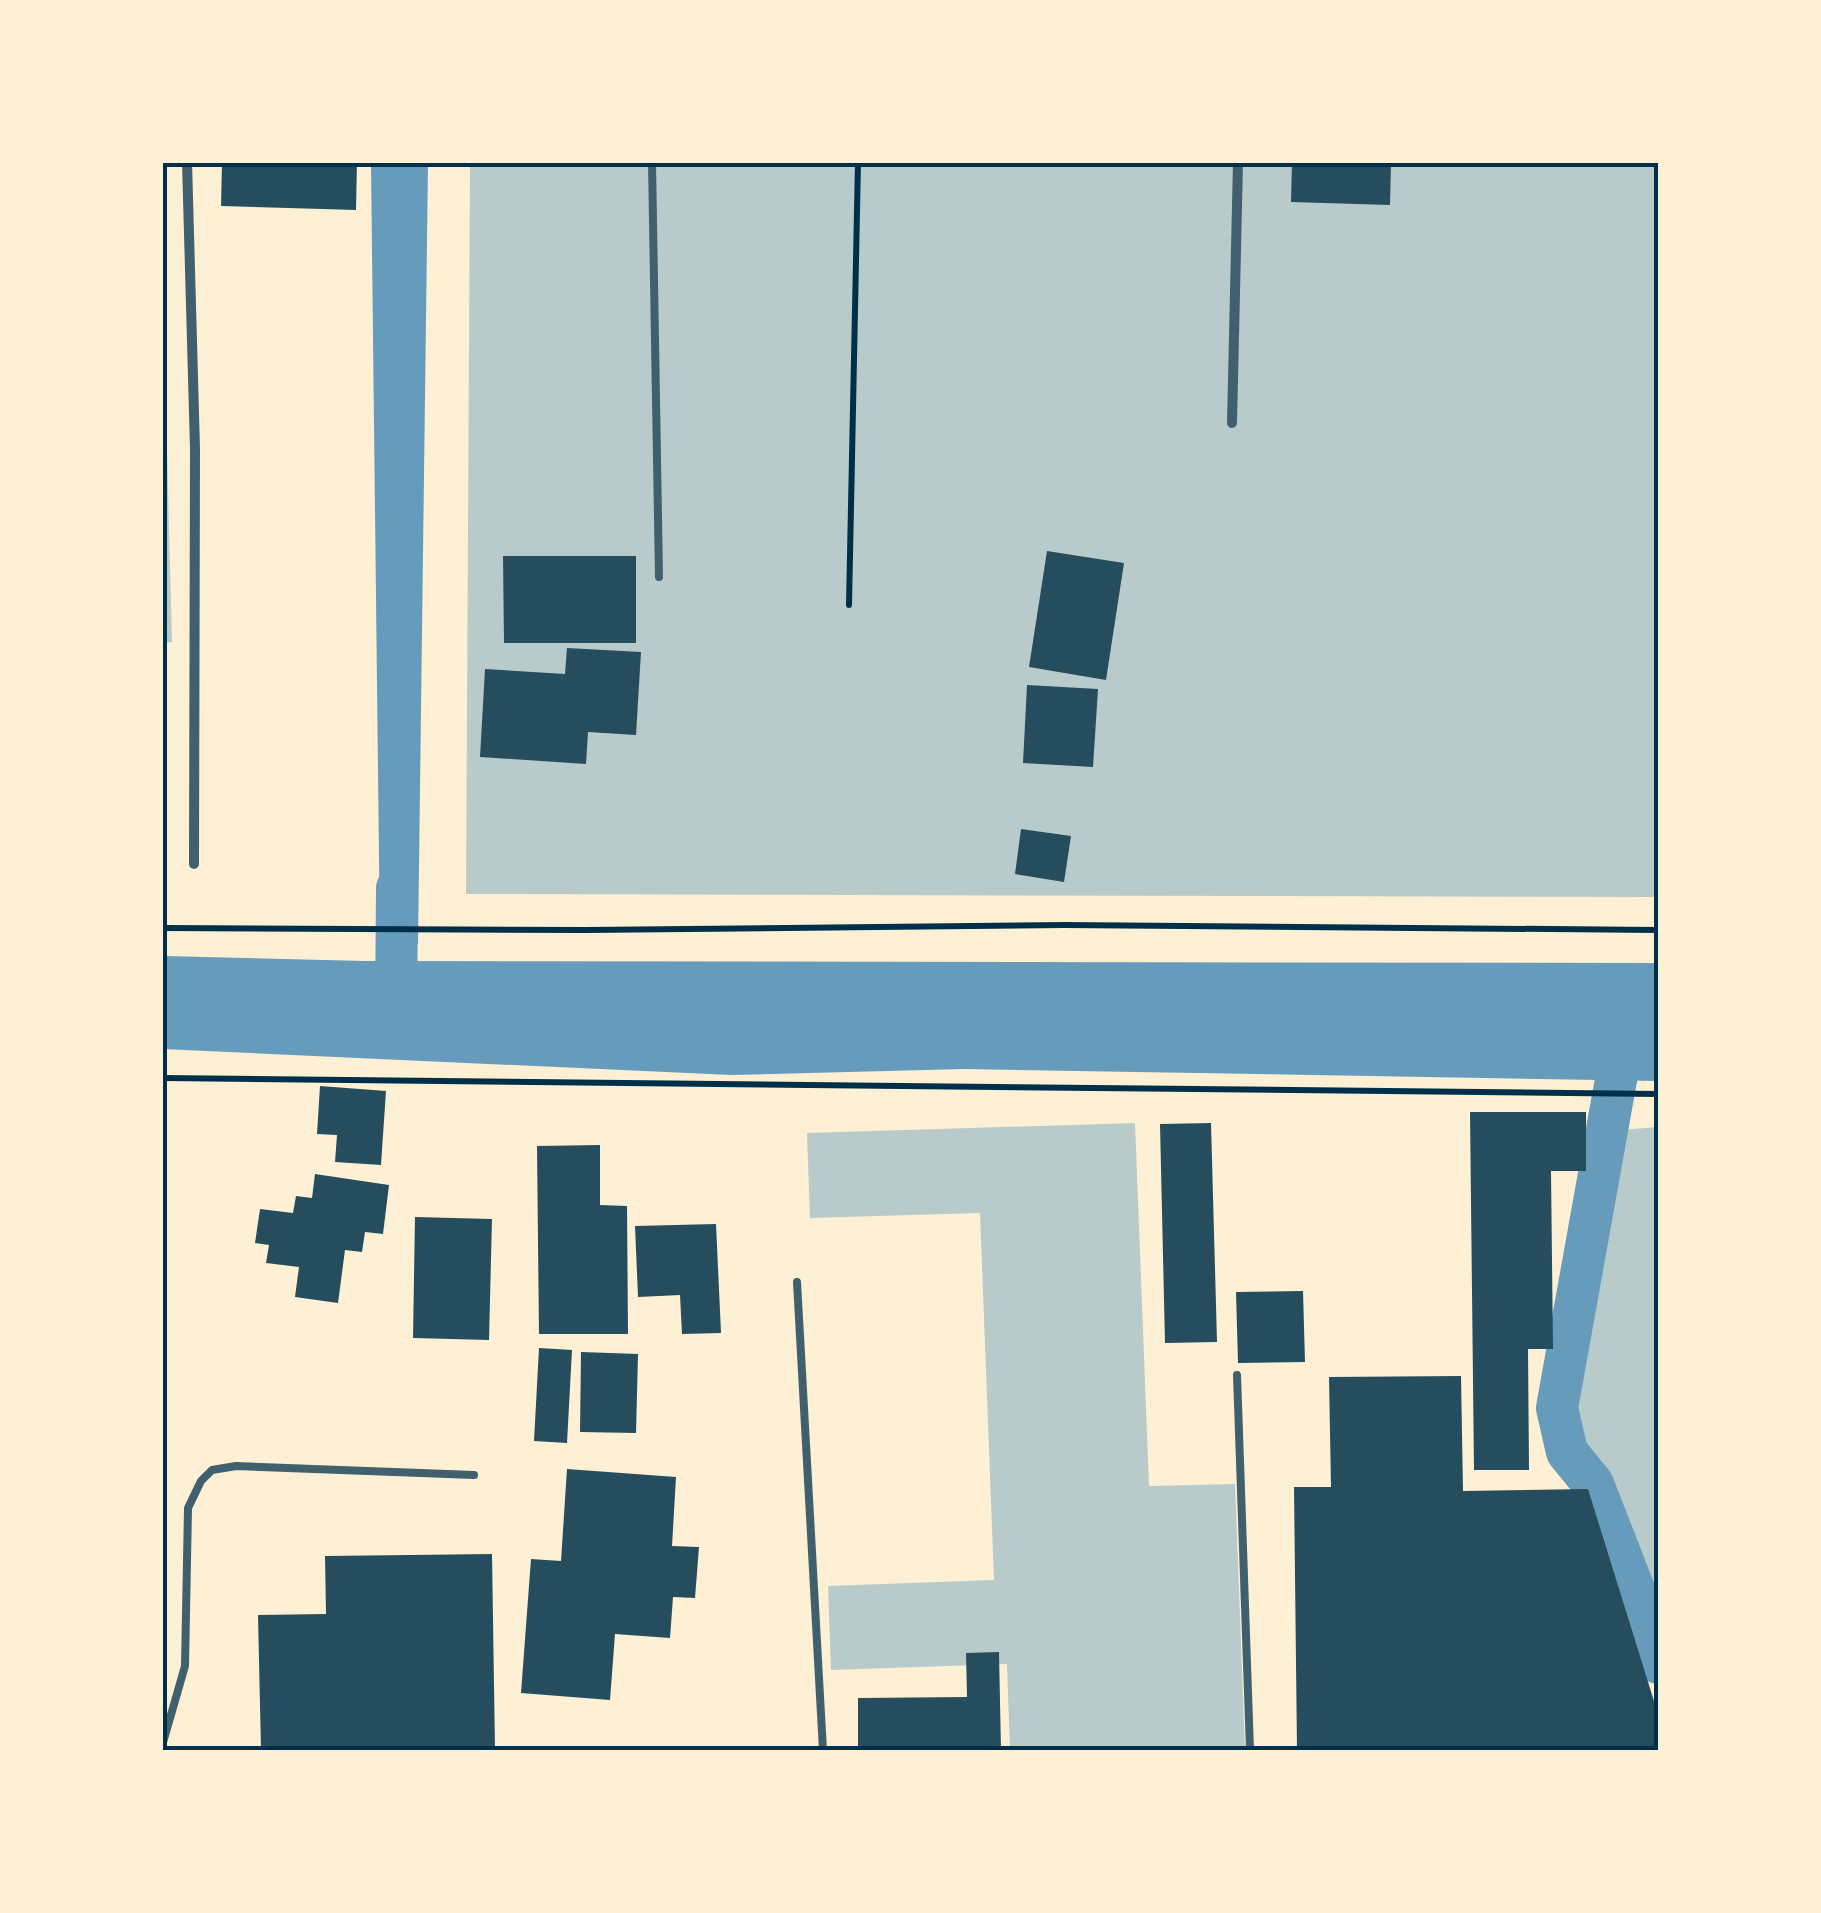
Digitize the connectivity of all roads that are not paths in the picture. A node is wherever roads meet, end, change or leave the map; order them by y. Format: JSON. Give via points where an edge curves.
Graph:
{"nodes":[{"id":1,"x":187,"y":162,"type":"edge"},
{"id":2,"x":652,"y":162,"type":"edge"},
{"id":3,"x":1238,"y":162,"type":"edge"},
{"id":4,"x":1232,"y":423,"type":"dead end"},
{"id":5,"x":659,"y":577,"type":"dead end"},
{"id":6,"x":194,"y":864,"type":"dead end"},
{"id":7,"x":796,"y":1282,"type":"dead end"},
{"id":8,"x":1236,"y":1374,"type":"dead end"},
{"id":9,"x":474,"y":1475,"type":"dead end"},
{"id":10,"x":162,"y":1746,"type":"edge"},
{"id":11,"x":823,"y":1750,"type":"edge"},
{"id":12,"x":1250,"y":1750,"type":"edge"}],
"edges":[{"from":1,"to":6,"type":"street","via":[[195,449]]},
{"from":2,"to":5,"type":"lane"},
{"from":3,"to":4,"type":"street"},
{"from":7,"to":11,"type":"lane"},
{"from":8,"to":12,"type":"lane"},
{"from":9,"to":10,"type":"lane","via":[[212,1470],[188,1508],[185,1666]]}]}
